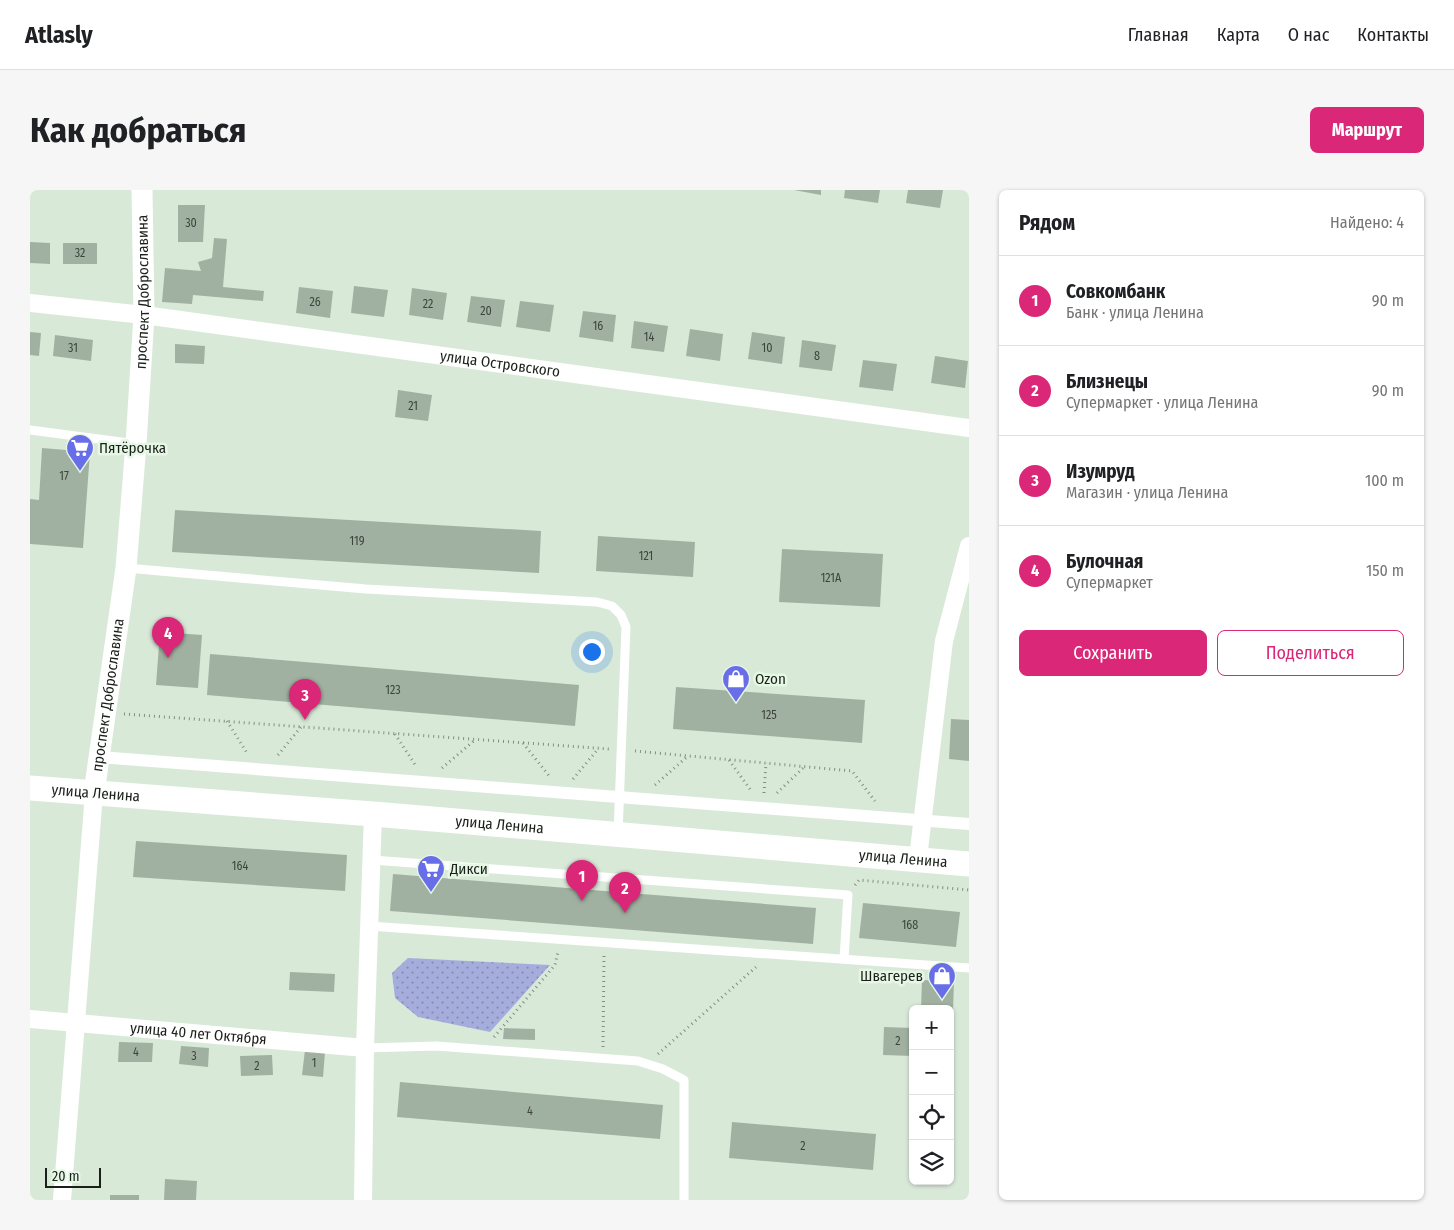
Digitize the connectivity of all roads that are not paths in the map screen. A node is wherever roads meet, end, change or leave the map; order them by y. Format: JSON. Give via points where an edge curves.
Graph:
{"nodes":[{"id":1,"x":142,"y":190,"type":"edge"},
{"id":2,"x":30,"y":303,"type":"edge"},
{"id":3,"x":144,"y":315,"type":"junction"},
{"id":4,"x":969,"y":428,"type":"edge"},
{"id":5,"x":30,"y":430,"type":"edge"},
{"id":6,"x":136,"y":444,"type":"junction"},
{"id":7,"x":969,"y":546,"type":"edge"},
{"id":8,"x":126,"y":568,"type":"junction"},
{"id":9,"x":99,"y":756,"type":"junction"},
{"id":10,"x":30,"y":788,"type":"edge"},
{"id":11,"x":94,"y":793,"type":"junction"},
{"id":12,"x":620,"y":796,"type":"junction"},
{"id":13,"x":373,"y":814,"type":"junction"},
{"id":14,"x":922,"y":820,"type":"junction"},
{"id":15,"x":969,"y":824,"type":"edge"},
{"id":16,"x":618,"y":834,"type":"junction"},
{"id":17,"x":918,"y":858,"type":"junction"},
{"id":18,"x":372,"y":860,"type":"junction"},
{"id":19,"x":969,"y":864,"type":"edge"},
{"id":20,"x":369,"y":926,"type":"junction"},
{"id":21,"x":844,"y":959,"type":"junction"},
{"id":22,"x":969,"y":968,"type":"edge"},
{"id":23,"x":30,"y":1018,"type":"edge"},
{"id":24,"x":75,"y":1021,"type":"junction"},
{"id":25,"x":365,"y":1048,"type":"junction"},
{"id":26,"x":62,"y":1200,"type":"edge"},
{"id":27,"x":363,"y":1200,"type":"edge"},
{"id":28,"x":684,"y":1200,"type":"edge"}],
"edges":[{"from":1,"to":3,"type":"street","name":"проспект Доброславина"},
{"from":2,"to":3,"type":"street","name":"улица Островского"},
{"from":3,"to":4,"type":"street","name":"улица Островского"},
{"from":3,"to":6,"type":"street","name":"проспект Доброславина"},
{"from":5,"to":6,"type":"lane"},
{"from":6,"to":8,"type":"street","name":"проспект Доброславина"},
{"from":7,"to":14,"type":"street","via":[[944,641]]},
{"from":8,"to":9,"type":"street","name":"проспект Доброславина"},
{"from":8,"to":12,"type":"lane","via":[[366,589],[541,597],[612,606],[622,615],[626,627]]},
{"from":9,"to":11,"type":"street","name":"проспект Доброславина"},
{"from":9,"to":12,"type":"street"},
{"from":10,"to":11,"type":"main road","name":"улица Ленина"},
{"from":11,"to":13,"type":"main road","name":"улица Ленина"},
{"from":11,"to":24,"type":"street","name":"проспект Доброславина"},
{"from":12,"to":14,"type":"street"},
{"from":12,"to":16,"type":"lane"},
{"from":13,"to":16,"type":"main road","name":"улица Ленина"},
{"from":13,"to":18,"type":"street"},
{"from":14,"to":15,"type":"street"},
{"from":14,"to":17,"type":"street"},
{"from":16,"to":17,"type":"main road","name":"улица Ленина"},
{"from":17,"to":19,"type":"main road","name":"улица Ленина"},
{"from":18,"to":20,"type":"street"},
{"from":18,"to":21,"type":"lane","via":[[848,895]]},
{"from":20,"to":21,"type":"lane"},
{"from":20,"to":25,"type":"street"},
{"from":21,"to":22,"type":"lane"},
{"from":23,"to":24,"type":"street","name":"улица 40 лет Октября"},
{"from":24,"to":25,"type":"street","name":"улица 40 лет Октября"},
{"from":24,"to":26,"type":"street","name":"проспект Доброславина"},
{"from":25,"to":27,"type":"street"},
{"from":25,"to":28,"type":"lane","via":[[436,1046],[602,1058],[646,1064],[684,1080]]}]}
